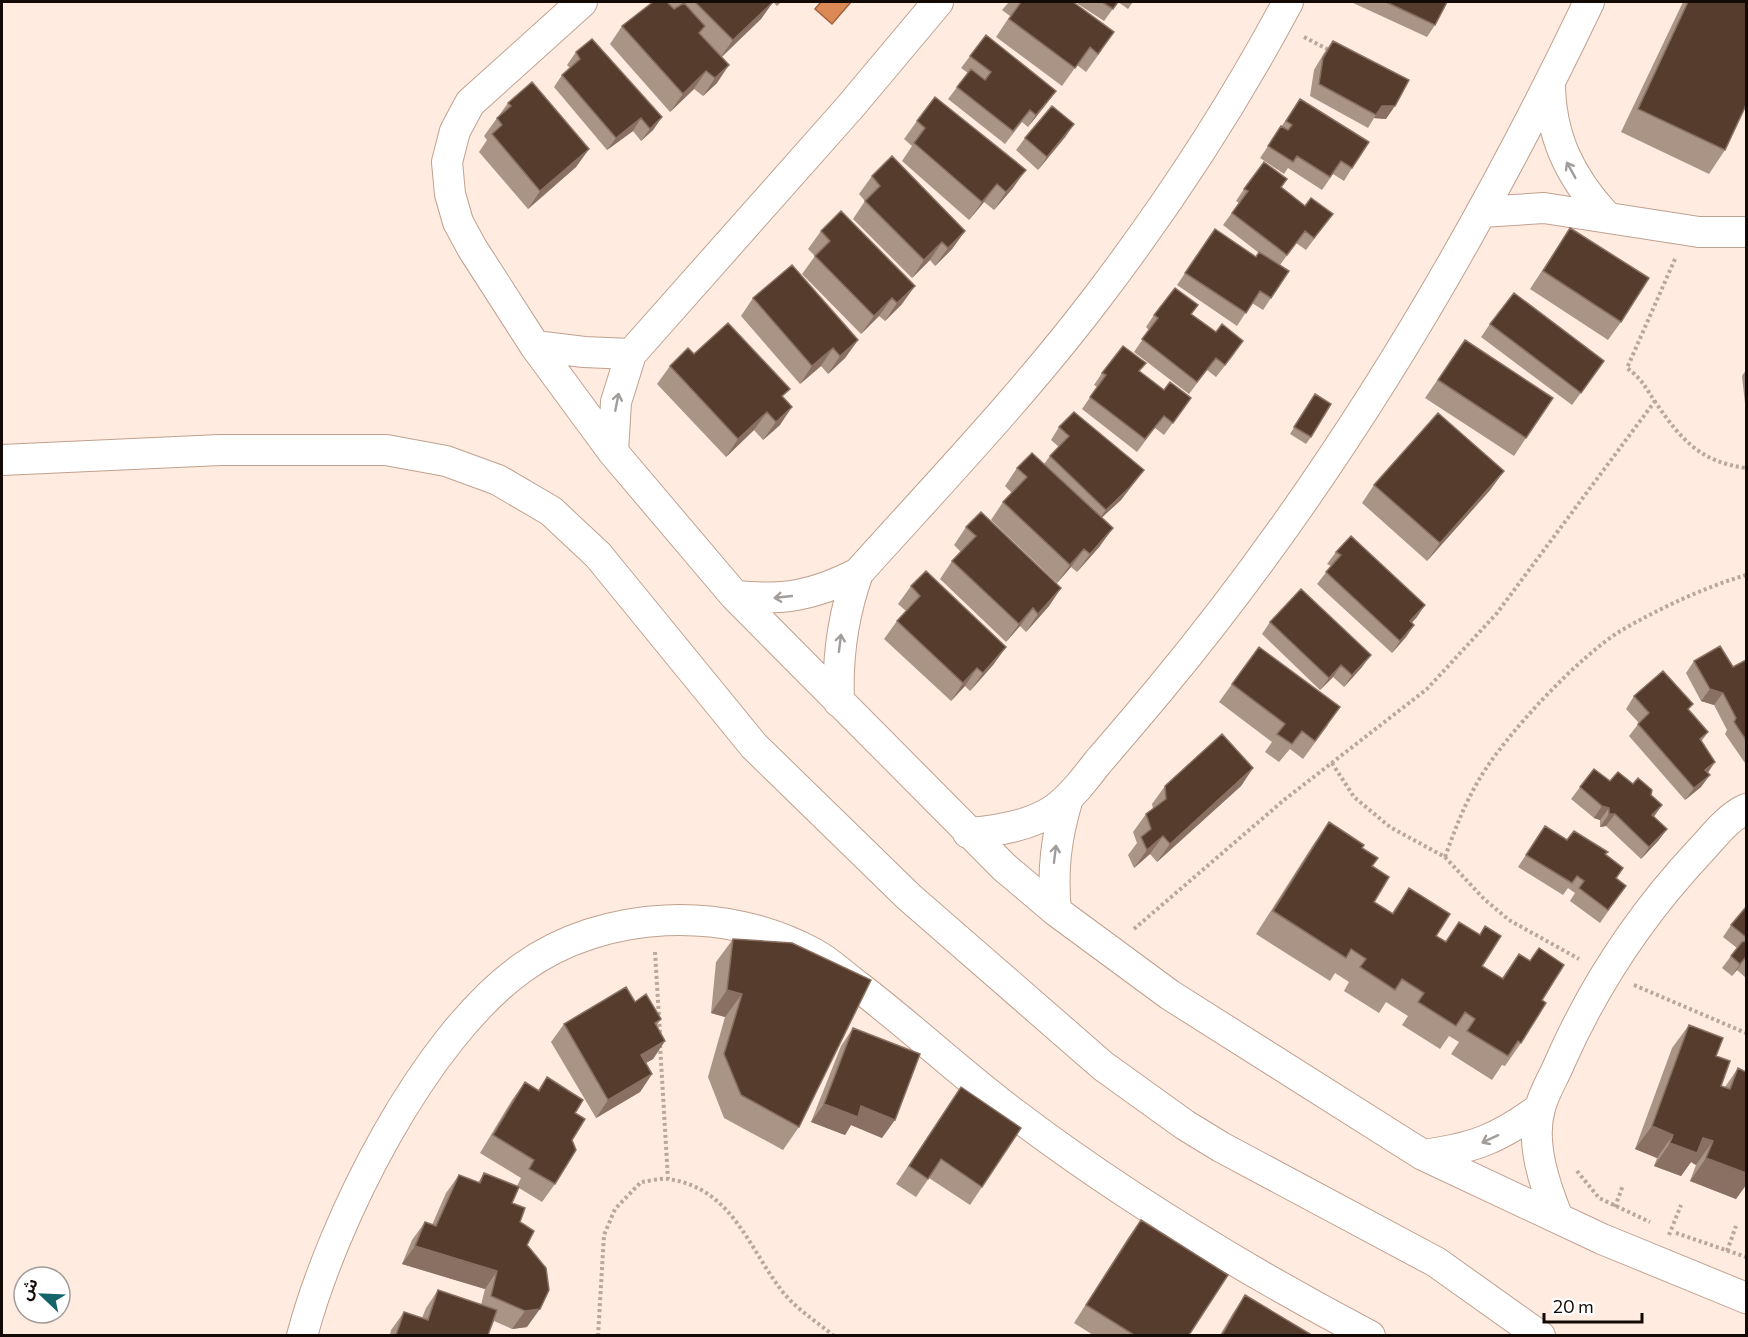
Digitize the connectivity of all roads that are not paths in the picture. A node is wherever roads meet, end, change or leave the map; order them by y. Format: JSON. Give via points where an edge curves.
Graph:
{"nodes":[{"id":1,"x":582,"y":2,"type":"edge"},
{"id":2,"x":938,"y":2,"type":"edge"},
{"id":3,"x":1589,"y":2,"type":"edge"},
{"id":4,"x":1282,"y":12,"type":"edge"},
{"id":5,"x":1550,"y":82,"type":"junction"},
{"id":6,"x":1482,"y":212,"type":"junction"},
{"id":7,"x":1606,"y":216,"type":"junction"},
{"id":8,"x":1746,"y":232,"type":"edge"},
{"id":9,"x":535,"y":346,"type":"junction"},
{"id":10,"x":631,"y":354,"type":"junction"},
{"id":11,"x":613,"y":452,"type":"junction"},
{"id":12,"x":2,"y":460,"type":"edge"},
{"id":13,"x":858,"y":573,"type":"junction"},
{"id":14,"x":735,"y":596,"type":"junction"},
{"id":15,"x":839,"y":702,"type":"junction"},
{"id":16,"x":1068,"y":798,"type":"junction"},
{"id":17,"x":1746,"y":809,"type":"edge"},
{"id":18,"x":968,"y":833,"type":"junction"},
{"id":19,"x":1056,"y":911,"type":"junction"},
{"id":20,"x":1540,"y":1108,"type":"junction"},
{"id":21,"x":1423,"y":1155,"type":"junction"},
{"id":22,"x":1558,"y":1218,"type":"junction"},
{"id":23,"x":1746,"y":1298,"type":"edge"},
{"id":24,"x":302,"y":1335,"type":"edge"},
{"id":25,"x":1370,"y":1335,"type":"edge"},
{"id":26,"x":1540,"y":1335,"type":"edge"}],
"edges":[{"from":1,"to":9,"type":"street","via":[[470,103],[455,131],[447,162],[458,222]]},
{"from":2,"to":10,"type":"street"},
{"from":3,"to":5,"type":"street"},
{"from":4,"to":13,"type":"street","via":[[1190,165],[1096,299]]},
{"from":5,"to":6,"type":"street"},
{"from":7,"to":5,"type":"street","one_way":true,"via":[[1585,193],[1564,158],[1550,108]]},
{"from":6,"to":7,"type":"street","via":[[1544,208]]},
{"from":6,"to":16,"type":"street","via":[[1391,367],[1292,517],[1184,660]]},
{"from":7,"to":8,"type":"street","via":[[1685,230]]},
{"from":9,"to":10,"type":"street"},
{"from":9,"to":11,"type":"street"},
{"from":11,"to":10,"type":"street","one_way":true,"via":[[616,402]]},
{"from":11,"to":14,"type":"street"},
{"from":12,"to":26,"type":"street","via":[[220,450],[386,450],[446,461],[498,480],[551,511],[598,555],[754,746],[793,787],[909,897],[1103,1066],[1221,1147],[1436,1262]]},
{"from":13,"to":14,"type":"street","one_way":true,"via":[[799,596]]},
{"from":15,"to":13,"type":"street","one_way":true,"via":[[843,623]]},
{"from":14,"to":15,"type":"street"},
{"from":15,"to":18,"type":"street"},
{"from":16,"to":18,"type":"street","via":[[1032,820],[990,832]]},
{"from":19,"to":16,"type":"street","one_way":true,"via":[[1053,865]]},
{"from":17,"to":20,"type":"street","via":[[1732,816],[1685,867],[1605,974]]},
{"from":18,"to":19,"type":"street"},
{"from":19,"to":21,"type":"street","via":[[1170,994]]},
{"from":20,"to":21,"type":"street","one_way":true,"via":[[1486,1142]]},
{"from":20,"to":22,"type":"street","via":[[1539,1152]]},
{"from":21,"to":22,"type":"street"},
{"from":22,"to":23,"type":"street"},
{"from":24,"to":25,"type":"street","via":[[336,1236],[375,1156],[419,1082],[474,1010],[522,968],[579,937],[653,921],[705,920],[767,934],[814,954],[996,1099],[1127,1195],[1267,1280]]}]}
